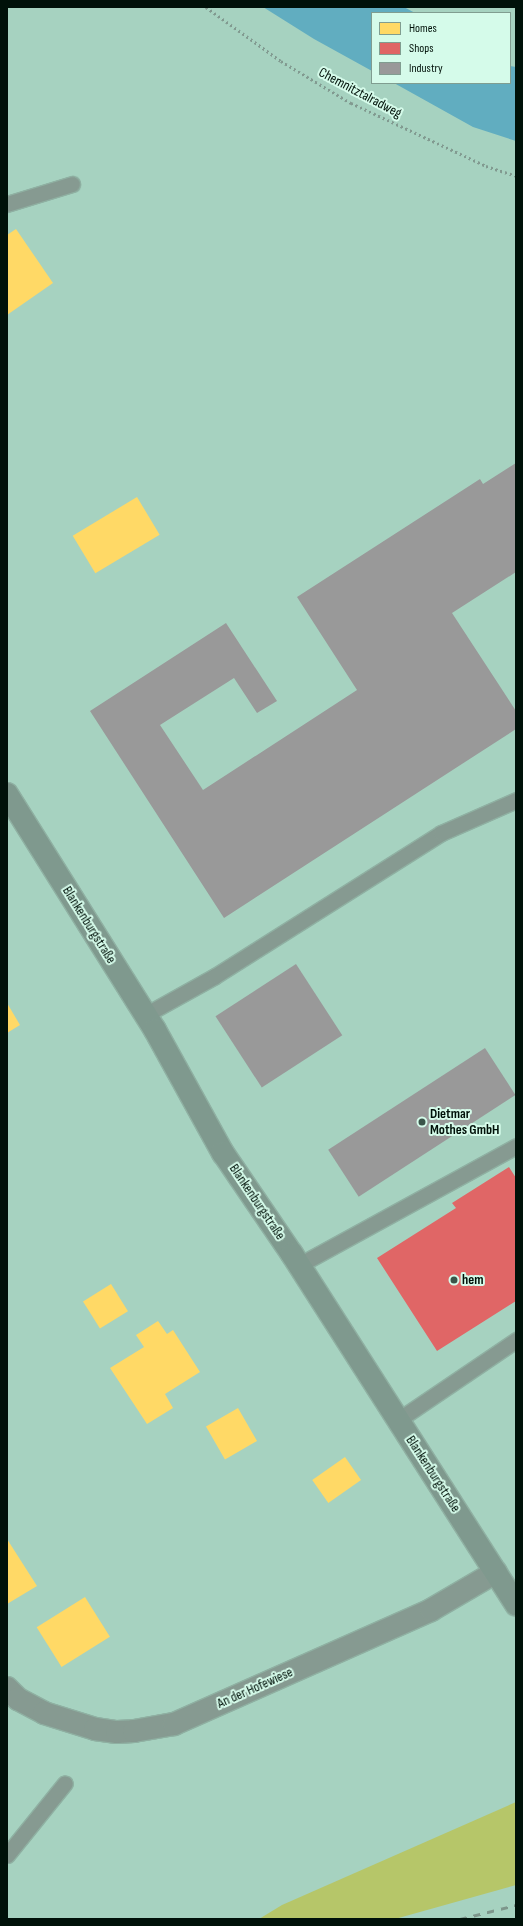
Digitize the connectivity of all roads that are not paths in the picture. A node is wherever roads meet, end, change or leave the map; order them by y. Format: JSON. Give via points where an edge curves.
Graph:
{"nodes":[{"id":1,"x":72,"y":184,"type":"dead end"},
{"id":2,"x":7,"y":204,"type":"edge"},
{"id":3,"x":7,"y":794,"type":"edge"},
{"id":4,"x":516,"y":800,"type":"edge"},
{"id":5,"x":145,"y":1015,"type":"junction"},
{"id":6,"x":516,"y":1146,"type":"edge"},
{"id":7,"x":299,"y":1265,"type":"junction"},
{"id":8,"x":516,"y":1340,"type":"edge"},
{"id":9,"x":398,"y":1420,"type":"junction"},
{"id":10,"x":496,"y":1572,"type":"junction"},
{"id":11,"x":516,"y":1604,"type":"edge"},
{"id":12,"x":7,"y":1688,"type":"edge"},
{"id":13,"x":65,"y":1783,"type":"dead end"},
{"id":14,"x":7,"y":1855,"type":"edge"}],
"edges":[{"from":1,"to":2,"type":"lane"},
{"from":3,"to":5,"type":"main road","name":"Blankenburgstraße"},
{"from":4,"to":5,"type":"lane","via":[[441,833],[215,976]]},
{"from":5,"to":7,"type":"main road","name":"Blankenburgstraße","via":[[223,1153]]},
{"from":6,"to":7,"type":"lane"},
{"from":7,"to":9,"type":"main road","name":"Blankenburgstraße"},
{"from":8,"to":9,"type":"lane"},
{"from":9,"to":10,"type":"main road","name":"Blankenburgstraße"},
{"from":10,"to":11,"type":"main road","name":"Blankenburgstraße"},
{"from":10,"to":12,"type":"street","name":"An der Hofewiese","via":[[431,1610],[174,1724],[134,1731],[95,1729],[44,1713],[18,1699]]},
{"from":13,"to":14,"type":"lane"}]}
